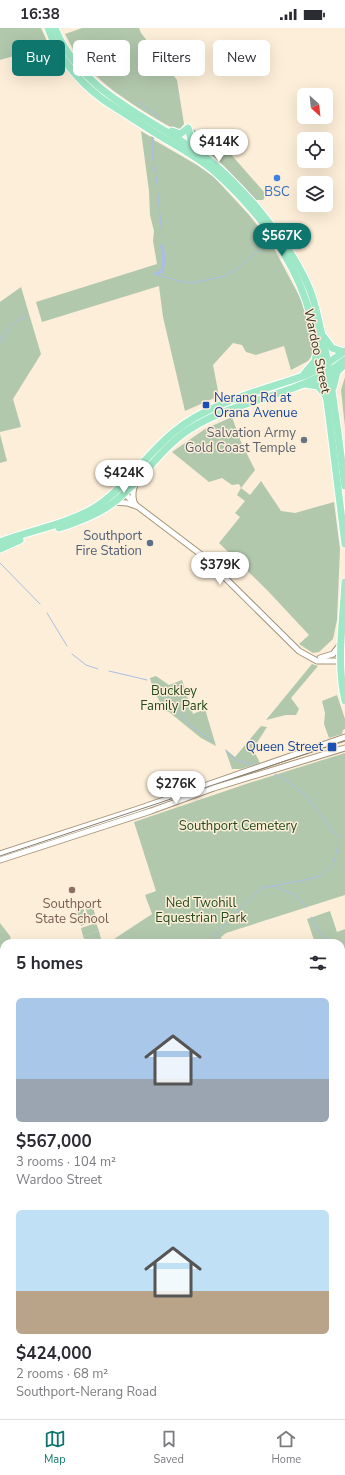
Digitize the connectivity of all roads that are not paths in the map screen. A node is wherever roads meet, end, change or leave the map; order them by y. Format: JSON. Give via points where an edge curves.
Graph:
{"nodes":[{"id":1,"x":48,"y":28,"type":"edge"},
{"id":2,"x":55,"y":28,"type":"edge"},
{"id":3,"x":162,"y":129,"type":"junction"},
{"id":4,"x":193,"y":149,"type":"junction"},
{"id":5,"x":321,"y":329,"type":"junction"},
{"id":6,"x":318,"y":345,"type":"junction"},
{"id":7,"x":344,"y":351,"type":"edge"},
{"id":8,"x":345,"y":362,"type":"edge"},
{"id":9,"x":325,"y":366,"type":"junction"},
{"id":10,"x":326,"y":374,"type":"junction"},
{"id":11,"x":299,"y":378,"type":"junction"},
{"id":12,"x":305,"y":384,"type":"junction"},
{"id":13,"x":330,"y":396,"type":"junction"},
{"id":14,"x":137,"y":480,"type":"junction"},
{"id":15,"x":345,"y":486,"type":"edge"},
{"id":16,"x":124,"y":493,"type":"junction"},
{"id":17,"x":112,"y":494,"type":"junction"},
{"id":18,"x":114,"y":502,"type":"junction"},
{"id":19,"x":137,"y":506,"type":"junction"},
{"id":20,"x":0,"y":542,"type":"edge"},
{"id":21,"x":345,"y":544,"type":"edge"},
{"id":22,"x":0,"y":549,"type":"edge"},
{"id":23,"x":345,"y":582,"type":"edge"},
{"id":24,"x":341,"y":643,"type":"junction"},
{"id":25,"x":318,"y":659,"type":"junction"},
{"id":26,"x":343,"y":659,"type":"edge"},
{"id":27,"x":345,"y":701,"type":"edge"},
{"id":28,"x":345,"y":737,"type":"edge"},
{"id":29,"x":345,"y":748,"type":"edge"},
{"id":30,"x":0,"y":854,"type":"edge"},
{"id":31,"x":0,"y":860,"type":"edge"}],
"edges":[{"from":1,"to":6,"type":"main road","name":"Wardoo Street","via":[[58,50],[89,88],[112,106],[205,164],[254,213],[274,238],[294,272],[311,315]]},
{"from":2,"to":3,"type":"main road","name":"Wardoo Street","via":[[61,42],[90,80]]},
{"from":3,"to":4,"type":"main road","name":"Wardoo Street"},
{"from":3,"to":4,"type":"main road","via":[[180,134],[188,128]]},
{"from":4,"to":5,"type":"main road","name":"Wardoo Street","via":[[223,172],[245,194],[292,254],[307,284]]},
{"from":5,"to":7,"type":"main road","via":[[332,348]]},
{"from":5,"to":9,"type":"main road","name":"Wardoo Street"},
{"from":6,"to":9,"type":"main road","name":"Wardoo Street"},
{"from":6,"to":11,"type":"main road","via":[[315,361]]},
{"from":7,"to":9,"type":"main road"},
{"from":8,"to":10,"type":"main road"},
{"from":8,"to":13,"type":"main road","via":[[336,376]]},
{"from":9,"to":10,"type":"main road","name":"Wardoo Street"},
{"from":9,"to":11,"type":"main road"},
{"from":10,"to":12,"type":"main road"},
{"from":10,"to":13,"type":"main road","name":"Wardoo Street"},
{"from":11,"to":17,"type":"main road","via":[[211,408],[196,416],[165,439]]},
{"from":12,"to":13,"type":"main road","via":[[318,386]]},
{"from":12,"to":14,"type":"main road","via":[[204,420],[179,437]]},
{"from":13,"to":15,"type":"main road","name":"Wardoo Street"},
{"from":13,"to":21,"type":"main road","name":"Wardoo Street"},
{"from":14,"to":16,"type":"main road"},
{"from":14,"to":19,"type":"street","via":[[133,491]]},
{"from":16,"to":17,"type":"main road"},
{"from":16,"to":18,"type":"main road"},
{"from":16,"to":19,"type":"street"},
{"from":17,"to":20,"type":"main road","via":[[74,518]]},
{"from":18,"to":19,"type":"street"},
{"from":18,"to":22,"type":"main road","via":[[84,520]]},
{"from":19,"to":25,"type":"street","via":[[203,556],[293,646]]},
{"from":23,"to":24,"type":"main road"},
{"from":24,"to":25,"type":"street","via":[[333,654]]},
{"from":24,"to":26,"type":"main road"},
{"from":25,"to":26,"type":"street"},
{"from":26,"to":27,"type":"main road","via":[[342,683]]},
{"from":28,"to":30,"type":"street"},
{"from":29,"to":31,"type":"street","via":[[221,786]]}]}
